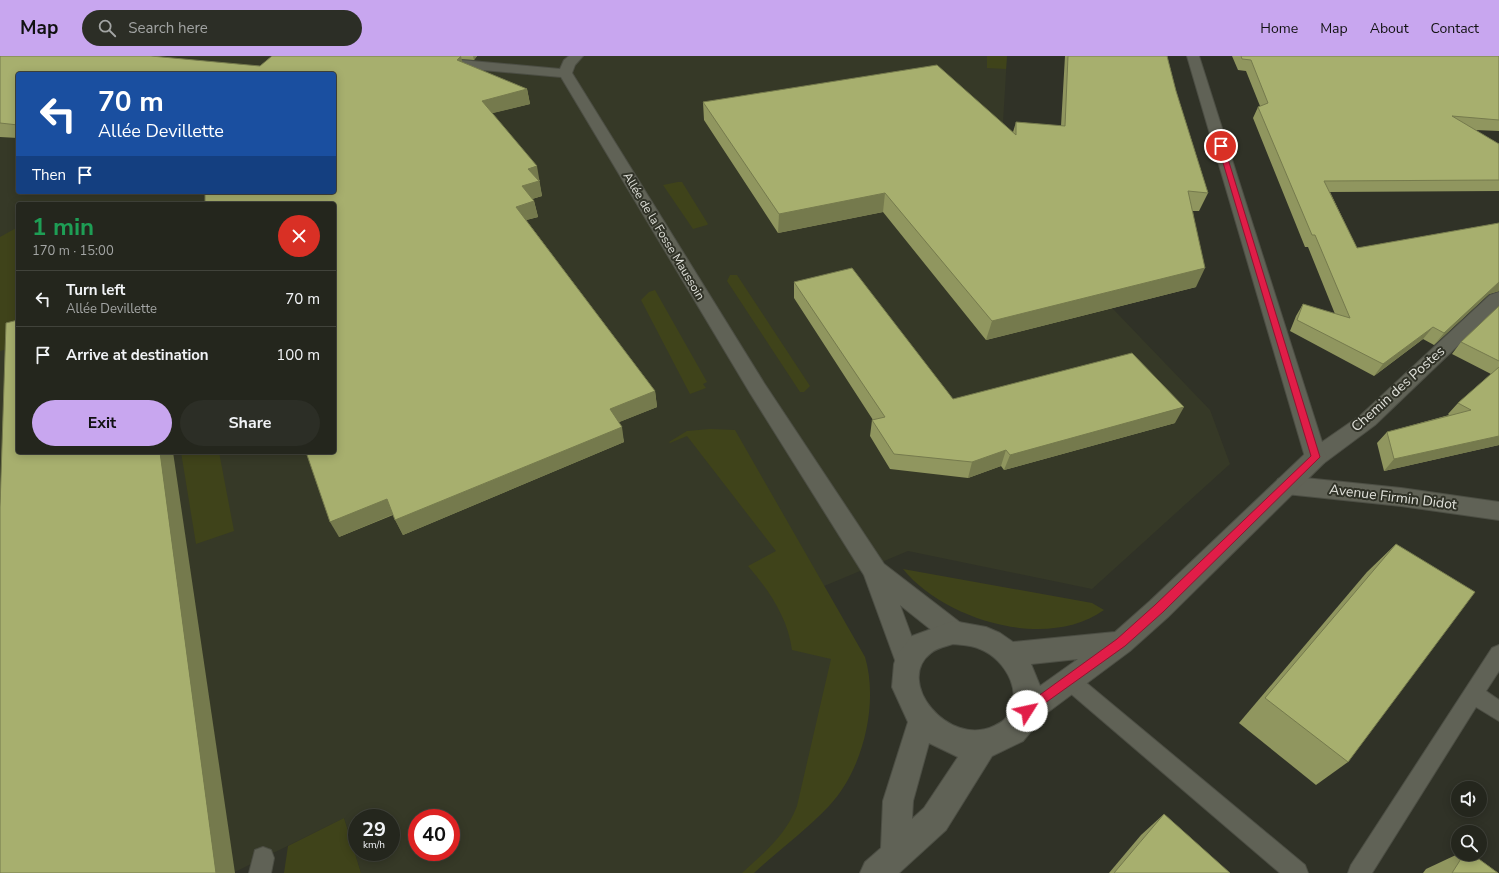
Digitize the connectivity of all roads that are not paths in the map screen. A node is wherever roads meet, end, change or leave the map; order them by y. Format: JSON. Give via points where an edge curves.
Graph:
{"nodes":[{"id":1,"x":577,"y":56,"type":"edge"},
{"id":2,"x":1193,"y":56,"type":"edge"},
{"id":3,"x":423,"y":61,"type":"edge"},
{"id":4,"x":565,"y":73,"type":"junction"},
{"id":5,"x":1499,"y":298,"type":"edge"},
{"id":6,"x":1316,"y":457,"type":"junction"},
{"id":7,"x":1286,"y":485,"type":"junction"},
{"id":8,"x":1499,"y":511,"type":"edge"},
{"id":9,"x":875,"y":570,"type":"junction"},
{"id":10,"x":953,"y":632,"type":"junction"},
{"id":11,"x":1121,"y":643,"type":"junction"},
{"id":12,"x":1008,"y":654,"type":"junction"},
{"id":13,"x":1499,"y":654,"type":"edge"},
{"id":14,"x":908,"y":662,"type":"junction"},
{"id":15,"x":1070,"y":681,"type":"junction"},
{"id":16,"x":1473,"y":694,"type":"junction"},
{"id":17,"x":1027,"y":711,"type":"junction"},
{"id":18,"x":1499,"y":711,"type":"edge"},
{"id":19,"x":922,"y":721,"type":"junction"},
{"id":20,"x":983,"y":745,"type":"junction"},
{"id":21,"x":886,"y":863,"type":"edge"},
{"id":22,"x":1297,"y":873,"type":"edge"},
{"id":23,"x":1359,"y":873,"type":"edge"}],
"edges":[{"from":1,"to":4,"type":"street"},
{"from":2,"to":6,"type":"street"},
{"from":3,"to":4,"type":"street"},
{"from":4,"to":9,"type":"street","name":"Allée de la Fosse Maussoin","via":[[757,388]]},
{"from":5,"to":6,"type":"street","name":"Chemin des Postes","via":[[1496,298],[1368,420]]},
{"from":6,"to":7,"type":"street","name":"Chemin des Postes"},
{"from":7,"to":8,"type":"street","name":"Avenue Firmin Didot","via":[[1401,497]]},
{"from":7,"to":11,"type":"street","name":"Chemin des Postes"},
{"from":9,"to":10,"type":"street","name":"Allée de la Fosse Maussoin"},
{"from":9,"to":14,"type":"street","name":"Allée de la Fosse Maussoin"},
{"from":10,"to":12,"type":"street","via":[[973,634],[992,641]]},
{"from":10,"to":14,"type":"street","via":[[926,641],[915,650]]},
{"from":11,"to":12,"type":"street"},
{"from":11,"to":15,"type":"street","name":"Chemin des Postes"},
{"from":12,"to":17,"type":"street","via":[[1026,681],[1029,696]]},
{"from":13,"to":16,"type":"lane"},
{"from":14,"to":19,"type":"street","via":[[905,676],[906,691]]},
{"from":15,"to":17,"type":"street","name":"Chemin des Postes"},
{"from":15,"to":22,"type":"lane"},
{"from":16,"to":18,"type":"lane"},
{"from":16,"to":23,"type":"lane"},
{"from":17,"to":20,"type":"street","via":[[1018,727],[1003,740]]},
{"from":19,"to":20,"type":"street","via":[[934,732],[950,740],[966,745]]},
{"from":19,"to":21,"type":"street","via":[[898,801]]},
{"from":20,"to":21,"type":"street","via":[[935,818]]}]}
